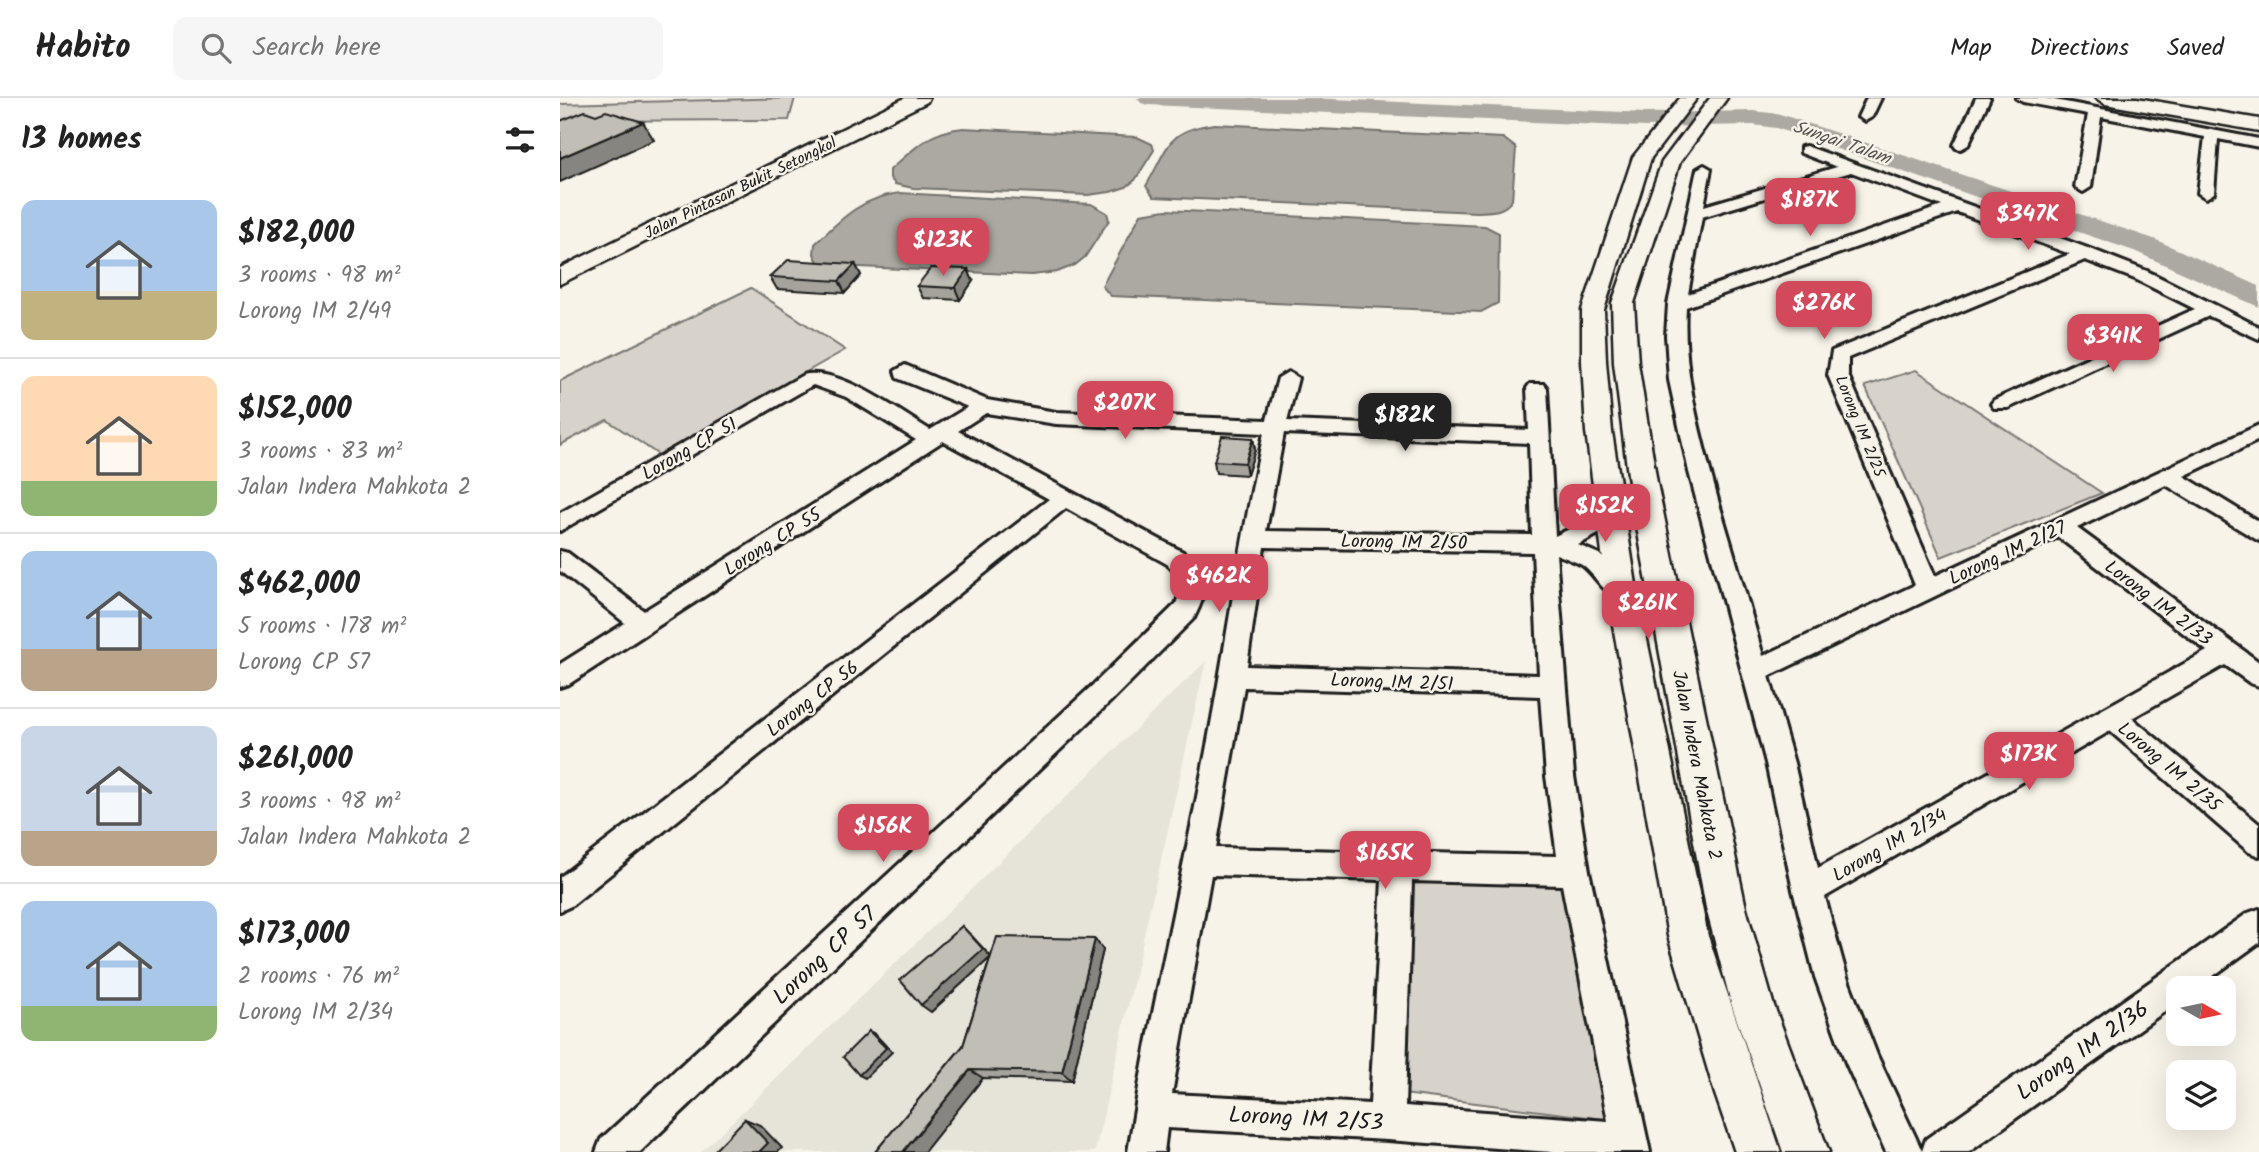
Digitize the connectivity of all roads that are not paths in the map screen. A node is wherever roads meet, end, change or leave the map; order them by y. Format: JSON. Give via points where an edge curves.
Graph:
{"nodes":[{"id":1,"x":1874,"y":98,"type":"edge"},
{"id":2,"x":1983,"y":98,"type":"edge"},
{"id":3,"x":2023,"y":98,"type":"edge"},
{"id":4,"x":2163,"y":98,"type":"edge"},
{"id":5,"x":1687,"y":100,"type":"edge"},
{"id":6,"x":2179,"y":100,"type":"edge"},
{"id":7,"x":903,"y":101,"type":"edge"},
{"id":8,"x":1715,"y":103,"type":"edge"},
{"id":9,"x":2100,"y":105,"type":"edge"},
{"id":10,"x":2259,"y":116,"type":"edge"},
{"id":11,"x":1865,"y":117,"type":"dead end"},
{"id":12,"x":2259,"y":125,"type":"edge"},
{"id":13,"x":1675,"y":134,"type":"junction"},
{"id":14,"x":2212,"y":134,"type":"junction"},
{"id":15,"x":2259,"y":143,"type":"edge"},
{"id":16,"x":1961,"y":145,"type":"dead end"},
{"id":17,"x":1806,"y":150,"type":"dead end"},
{"id":18,"x":1850,"y":167,"type":"junction"},
{"id":19,"x":1704,"y":169,"type":"dead end"},
{"id":20,"x":2083,"y":187,"type":"dead end"},
{"id":21,"x":2206,"y":193,"type":"dead end"},
{"id":22,"x":1955,"y":207,"type":"junction"},
{"id":23,"x":1695,"y":214,"type":"junction"},
{"id":24,"x":2087,"y":253,"type":"junction"},
{"id":25,"x":560,"y":261,"type":"edge"},
{"id":26,"x":560,"y":276,"type":"edge"},
{"id":27,"x":1677,"y":304,"type":"junction"},
{"id":28,"x":2210,"y":309,"type":"junction"},
{"id":29,"x":2259,"y":334,"type":"edge"},
{"id":30,"x":905,"y":370,"type":"dead end"},
{"id":31,"x":1288,"y":378,"type":"dead end"},
{"id":32,"x":1537,"y":388,"type":"dead end"},
{"id":33,"x":2001,"y":404,"type":"dead end"},
{"id":34,"x":983,"y":406,"type":"junction"},
{"id":35,"x":1274,"y":427,"type":"junction"},
{"id":36,"x":2259,"y":432,"type":"edge"},
{"id":37,"x":937,"y":436,"type":"junction"},
{"id":38,"x":1538,"y":437,"type":"junction"},
{"id":39,"x":2167,"y":476,"type":"junction"},
{"id":40,"x":1063,"y":499,"type":"junction"},
{"id":41,"x":1612,"y":507,"type":"junction"},
{"id":42,"x":560,"y":523,"type":"edge"},
{"id":43,"x":2060,"y":527,"type":"junction"},
{"id":44,"x":2259,"y":533,"type":"edge"},
{"id":45,"x":1253,"y":539,"type":"junction"},
{"id":46,"x":1549,"y":543,"type":"junction"},
{"id":47,"x":560,"y":559,"type":"edge"},
{"id":48,"x":1930,"y":589,"type":"junction"},
{"id":49,"x":1622,"y":591,"type":"junction"},
{"id":50,"x":643,"y":623,"type":"junction"},
{"id":51,"x":2226,"y":652,"type":"junction"},
{"id":52,"x":1754,"y":673,"type":"junction"},
{"id":53,"x":2259,"y":676,"type":"edge"},
{"id":54,"x":560,"y":677,"type":"edge"},
{"id":55,"x":1233,"y":677,"type":"junction"},
{"id":56,"x":1551,"y":686,"type":"junction"},
{"id":57,"x":2112,"y":717,"type":"junction"},
{"id":58,"x":2259,"y":842,"type":"edge"},
{"id":59,"x":1198,"y":861,"type":"junction"},
{"id":60,"x":1398,"y":866,"type":"junction"},
{"id":61,"x":1574,"y":871,"type":"junction"},
{"id":62,"x":1808,"y":890,"type":"junction"},
{"id":63,"x":560,"y":895,"type":"edge"},
{"id":64,"x":2259,"y":924,"type":"edge"},
{"id":65,"x":1152,"y":1110,"type":"junction"},
{"id":66,"x":1387,"y":1122,"type":"junction"},
{"id":67,"x":1630,"y":1146,"type":"edge"},
{"id":68,"x":614,"y":1152,"type":"edge"},
{"id":69,"x":1146,"y":1152,"type":"edge"},
{"id":70,"x":1758,"y":1152,"type":"edge"},
{"id":71,"x":1806,"y":1152,"type":"edge"},
{"id":72,"x":1904,"y":1152,"type":"edge"},
{"id":73,"x":1939,"y":1152,"type":"edge"}],
"edges":[{"from":1,"to":11,"type":"street"},
{"from":2,"to":16,"type":"street"},
{"from":3,"to":9,"type":"street"},
{"from":4,"to":6,"type":"main road"},
{"from":5,"to":13,"type":"street","name":"Jalan Indera Mahkota 2"},
{"from":6,"to":10,"type":"main road"},
{"from":7,"to":25,"type":"main road","name":"Jalan Pintasan Bukit Setongkol"},
{"from":7,"to":26,"type":"main road","name":"Jalan Pintasan Bukit Setongkol"},
{"from":8,"to":13,"type":"street","name":"Jalan Indera Mahkota 2"},
{"from":9,"to":12,"type":"main road"},
{"from":9,"to":14,"type":"street"},
{"from":9,"to":20,"type":"street"},
{"from":13,"to":41,"type":"street","name":"Jalan Indera Mahkota 2","via":[[1642,157],[1593,310],[1599,432]]},
{"from":13,"to":71,"type":"street","name":"Jalan Indera Mahkota 2","via":[[1671,162],[1623,303],[1626,363],[1643,483],[1726,908],[1752,1003]]},
{"from":14,"to":15,"type":"street"},
{"from":14,"to":21,"type":"street"},
{"from":17,"to":18,"type":"street"},
{"from":18,"to":22,"type":"street"},
{"from":18,"to":23,"type":"street"},
{"from":19,"to":23,"type":"street"},
{"from":22,"to":24,"type":"street"},
{"from":22,"to":27,"type":"street"},
{"from":23,"to":27,"type":"street"},
{"from":24,"to":28,"type":"street"},
{"from":24,"to":48,"type":"street","name":"Lorong IM 2/25","via":[[1839,355],[1839,375]]},
{"from":27,"to":52,"type":"street","via":[[1679,380]]},
{"from":28,"to":29,"type":"street"},
{"from":28,"to":33,"type":"street"},
{"from":30,"to":34,"type":"street","via":[[904,374]]},
{"from":31,"to":35,"type":"street"},
{"from":32,"to":38,"type":"street"},
{"from":34,"to":35,"type":"street","via":[[1056,418]]},
{"from":34,"to":37,"type":"street","name":"Lorong CP 55"},
{"from":35,"to":38,"type":"street"},
{"from":35,"to":45,"type":"street"},
{"from":36,"to":39,"type":"street","name":"Lorong IM 2/27"},
{"from":37,"to":40,"type":"street"},
{"from":37,"to":42,"type":"street","name":"Lorong CP 51","via":[[819,378],[799,383]]},
{"from":37,"to":50,"type":"street","name":"Lorong CP 55"},
{"from":38,"to":46,"type":"street"},
{"from":39,"to":43,"type":"street","name":"Lorong IM 2/27"},
{"from":39,"to":44,"type":"street"},
{"from":40,"to":63,"type":"street","name":"Lorong CP 56"},
{"from":40,"to":68,"type":"street","name":"Lorong CP 57","via":[[1188,567],[1196,586],[1194,598],[1103,692]]},
{"from":41,"to":46,"type":"street","via":[[1590,532]]},
{"from":41,"to":49,"type":"street","name":"Jalan Indera Mahkota 2"},
{"from":43,"to":48,"type":"street","name":"Lorong IM 2/27"},
{"from":43,"to":51,"type":"street","name":"Lorong IM 2/33"},
{"from":45,"to":46,"type":"street","name":"Lorong IM 2/50"},
{"from":45,"to":55,"type":"street"},
{"from":46,"to":49,"type":"street","via":[[1591,560]]},
{"from":46,"to":56,"type":"street"},
{"from":47,"to":50,"type":"street"},
{"from":48,"to":52,"type":"street","name":"Lorong IM 2/27"},
{"from":49,"to":70,"type":"street","name":"Jalan Indera Mahkota 2","via":[[1688,936]]},
{"from":50,"to":54,"type":"street","name":"Lorong CP 55"},
{"from":51,"to":53,"type":"street","name":"Lorong IM 2/33"},
{"from":51,"to":57,"type":"street","name":"Lorong IM 2/34"},
{"from":52,"to":62,"type":"street"},
{"from":55,"to":56,"type":"street","name":"Lorong IM 2/51"},
{"from":55,"to":59,"type":"street"},
{"from":56,"to":61,"type":"street"},
{"from":57,"to":58,"type":"street","name":"Lorong IM 2/35"},
{"from":57,"to":62,"type":"street","name":"Lorong IM 2/34"},
{"from":59,"to":60,"type":"street"},
{"from":59,"to":65,"type":"street"},
{"from":60,"to":61,"type":"street"},
{"from":60,"to":66,"type":"street"},
{"from":61,"to":67,"type":"street"},
{"from":62,"to":72,"type":"street","via":[[1863,1063]]},
{"from":64,"to":73,"type":"street","name":"Lorong IM 2/36"},
{"from":65,"to":66,"type":"street","name":"Lorong IM 2/53"},
{"from":65,"to":69,"type":"street"},
{"from":66,"to":67,"type":"street","name":"Lorong IM 2/53"}]}
